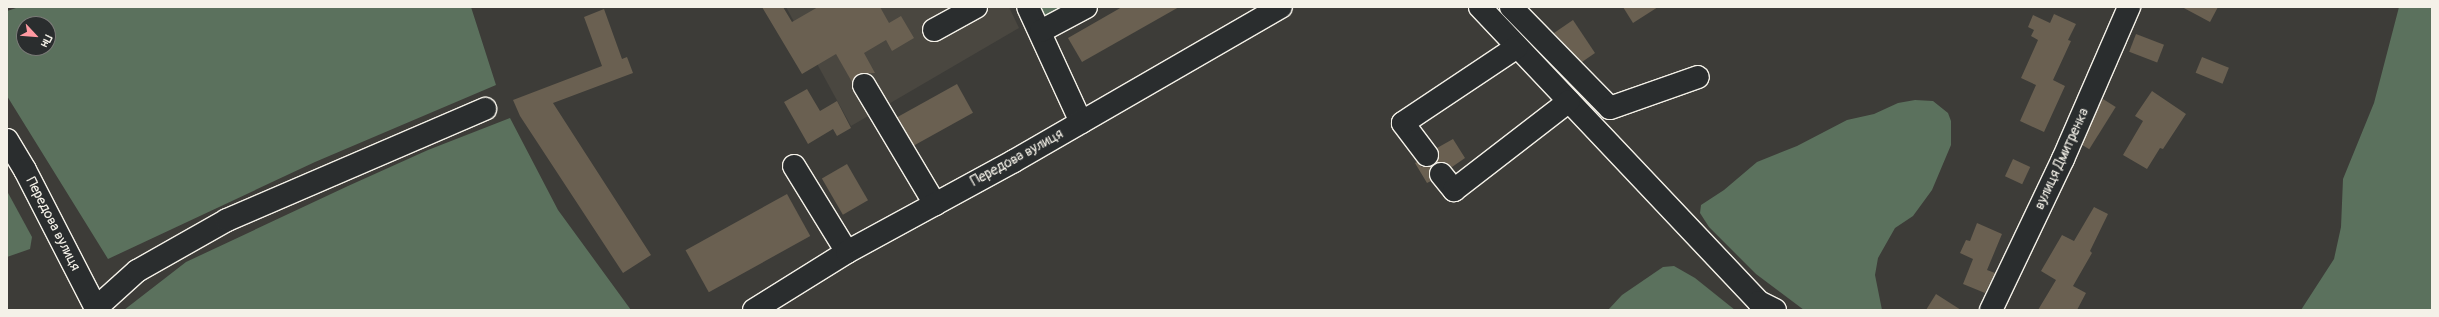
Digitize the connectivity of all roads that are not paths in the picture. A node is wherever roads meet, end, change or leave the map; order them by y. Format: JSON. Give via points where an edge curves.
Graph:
{"nodes":[{"id":1,"x":976,"y":7,"type":"edge"},
{"id":2,"x":1028,"y":7,"type":"edge"},
{"id":3,"x":1086,"y":7,"type":"edge"},
{"id":4,"x":1280,"y":7,"type":"edge"},
{"id":5,"x":1480,"y":7,"type":"edge"},
{"id":6,"x":1511,"y":7,"type":"edge"},
{"id":7,"x":2129,"y":7,"type":"edge"},
{"id":8,"x":934,"y":30,"type":"dead end"},
{"id":9,"x":1041,"y":31,"type":"junction"},
{"id":10,"x":1517,"y":47,"type":"junction"},
{"id":11,"x":1698,"y":77,"type":"dead end"},
{"id":12,"x":864,"y":85,"type":"dead end"},
{"id":13,"x":1569,"y":101,"type":"junction"},
{"id":14,"x":485,"y":109,"type":"dead end"},
{"id":15,"x":1081,"y":122,"type":"junction"},
{"id":16,"x":7,"y":140,"type":"edge"},
{"id":17,"x":1427,"y":155,"type":"dead end"},
{"id":18,"x":794,"y":166,"type":"dead end"},
{"id":19,"x":1441,"y":174,"type":"dead end"},
{"id":20,"x":935,"y":204,"type":"junction"},
{"id":21,"x":847,"y":252,"type":"junction"},
{"id":22,"x":97,"y":309,"type":"edge"},
{"id":23,"x":754,"y":310,"type":"edge"},
{"id":24,"x":1775,"y":310,"type":"edge"},
{"id":25,"x":1991,"y":310,"type":"edge"}],
"edges":[{"from":1,"to":8,"type":"street"},
{"from":2,"to":9,"type":"street"},
{"from":3,"to":9,"type":"street"},
{"from":4,"to":15,"type":"street","name":"Передова вулиця"},
{"from":5,"to":10,"type":"street"},
{"from":6,"to":11,"type":"street","via":[[1610,108]]},
{"from":7,"to":25,"type":"street","name":"вулиця Дмитренка","via":[[2066,152]]},
{"from":9,"to":15,"type":"street"},
{"from":10,"to":13,"type":"street"},
{"from":10,"to":17,"type":"street","via":[[1403,123]]},
{"from":12,"to":20,"type":"street"},
{"from":13,"to":19,"type":"street","via":[[1454,190]]},
{"from":13,"to":24,"type":"street","via":[[1759,302]]},
{"from":14,"to":22,"type":"street","via":[[227,220],[137,271]]},
{"from":15,"to":20,"type":"street","name":"Передова вулиця"},
{"from":16,"to":22,"type":"street","name":"Передова вулиця"},
{"from":18,"to":21,"type":"street"},
{"from":20,"to":21,"type":"street","name":"Передова вулиця"},
{"from":21,"to":23,"type":"street","name":"Передова вулиця"}]}
